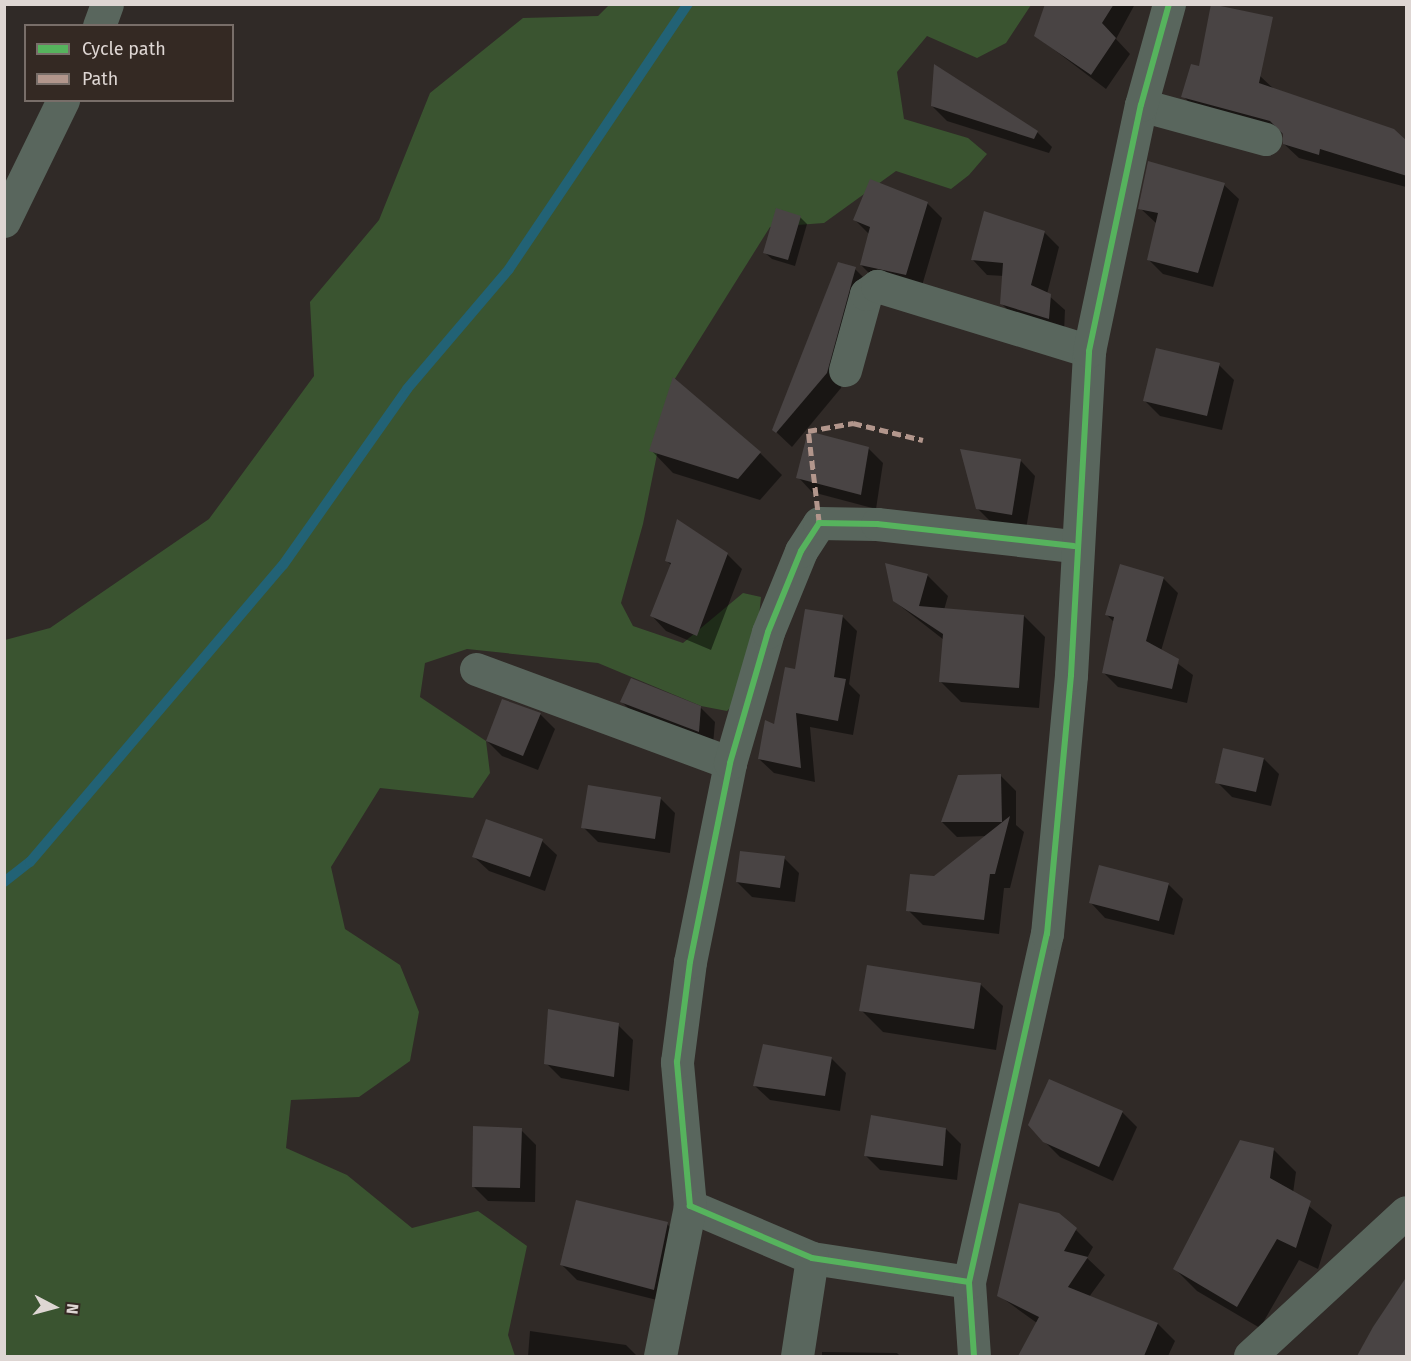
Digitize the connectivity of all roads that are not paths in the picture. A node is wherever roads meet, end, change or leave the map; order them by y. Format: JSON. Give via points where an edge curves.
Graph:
{"nodes":[{"id":1,"x":107,"y":4,"type":"edge"},
{"id":2,"x":1169,"y":4,"type":"edge"},
{"id":3,"x":100,"y":24,"type":"edge"},
{"id":4,"x":62,"y":102,"type":"edge"},
{"id":5,"x":1141,"y":105,"type":"junction"},
{"id":6,"x":1265,"y":139,"type":"dead end"},
{"id":7,"x":4,"y":221,"type":"edge"},
{"id":8,"x":1089,"y":351,"type":"junction"},
{"id":9,"x":845,"y":370,"type":"dead end"},
{"id":10,"x":1074,"y":546,"type":"junction"},
{"id":11,"x":476,"y":669,"type":"dead end"},
{"id":12,"x":730,"y":763,"type":"junction"},
{"id":13,"x":690,"y":1206,"type":"junction"},
{"id":14,"x":1407,"y":1212,"type":"edge"},
{"id":15,"x":812,"y":1258,"type":"junction"},
{"id":16,"x":969,"y":1282,"type":"junction"},
{"id":17,"x":660,"y":1356,"type":"edge"},
{"id":18,"x":797,"y":1356,"type":"edge"},
{"id":19,"x":974,"y":1356,"type":"edge"},
{"id":20,"x":1250,"y":1356,"type":"edge"}],
"edges":[{"from":1,"to":3,"type":"street"},
{"from":2,"to":5,"type":"street"},
{"from":4,"to":7,"type":"street"},
{"from":5,"to":6,"type":"street"},
{"from":5,"to":8,"type":"street"},
{"from":8,"to":9,"type":"street","via":[[877,286],[866,294]]},
{"from":8,"to":10,"type":"street"},
{"from":10,"to":12,"type":"street","via":[[877,524],[819,523],[801,551],[768,632]]},
{"from":10,"to":16,"type":"street","via":[[1071,675],[1047,934]]},
{"from":11,"to":12,"type":"street"},
{"from":12,"to":13,"type":"street","via":[[690,962],[676,1062]]},
{"from":13,"to":15,"type":"street"},
{"from":13,"to":17,"type":"street"},
{"from":14,"to":20,"type":"street"},
{"from":15,"to":16,"type":"street"},
{"from":15,"to":18,"type":"street"},
{"from":16,"to":19,"type":"street"}]}
